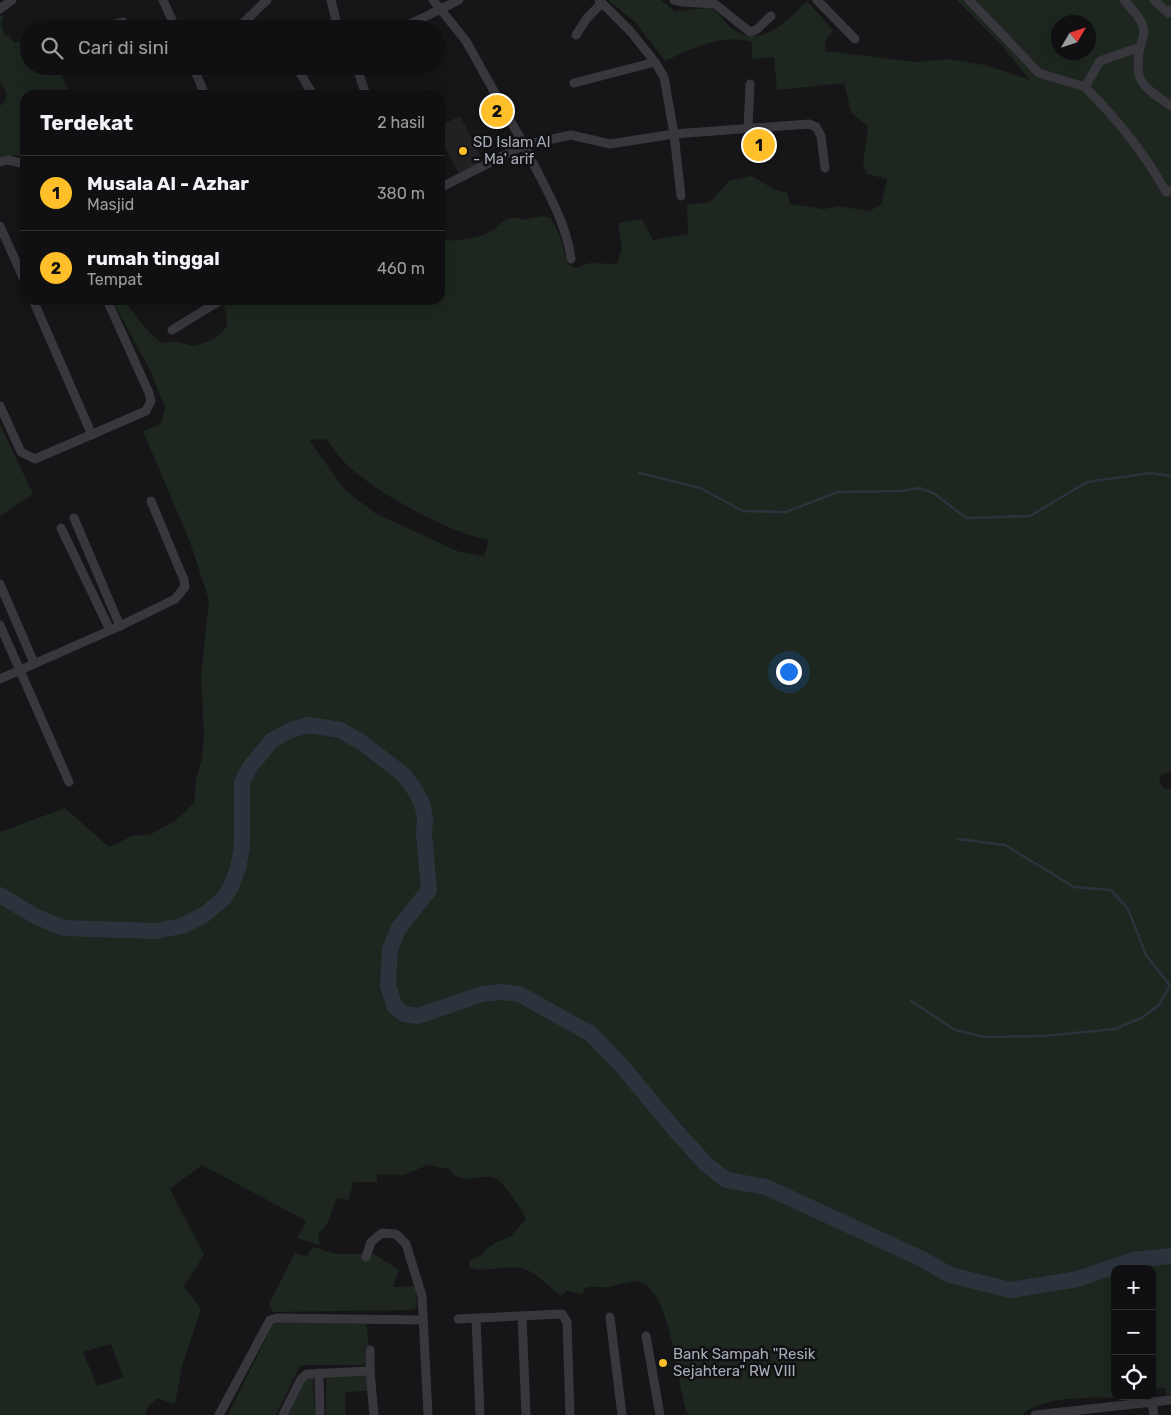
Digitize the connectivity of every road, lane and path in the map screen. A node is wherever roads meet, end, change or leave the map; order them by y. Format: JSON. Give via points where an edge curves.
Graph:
{"nodes":[{"id":1,"x":12,"y":0,"type":"edge"},
{"id":2,"x":163,"y":0,"type":"edge"},
{"id":3,"x":267,"y":0,"type":"edge"},
{"id":4,"x":330,"y":0,"type":"edge"},
{"id":5,"x":433,"y":0,"type":"edge"},
{"id":6,"x":459,"y":0,"type":"edge"},
{"id":7,"x":674,"y":0,"type":"edge"},
{"id":8,"x":817,"y":0,"type":"edge"},
{"id":9,"x":969,"y":0,"type":"edge"},
{"id":10,"x":1124,"y":0,"type":"edge"},
{"id":11,"x":1154,"y":0,"type":"edge"},
{"id":12,"x":600,"y":2,"type":"edge"},
{"id":13,"x":0,"y":9,"type":"edge"},
{"id":14,"x":441,"y":9,"type":"junction"},
{"id":15,"x":1171,"y":10,"type":"edge"},
{"id":16,"x":771,"y":16,"type":"dead end"},
{"id":17,"x":172,"y":20,"type":"edge"},
{"id":18,"x":249,"y":20,"type":"edge"},
{"id":19,"x":336,"y":20,"type":"edge"},
{"id":20,"x":418,"y":20,"type":"edge"},
{"id":21,"x":576,"y":35,"type":"dead end"},
{"id":22,"x":855,"y":39,"type":"dead end"},
{"id":23,"x":1140,"y":47,"type":"junction"},
{"id":24,"x":655,"y":62,"type":"junction"},
{"id":25,"x":197,"y":75,"type":"edge"},
{"id":26,"x":301,"y":75,"type":"edge"},
{"id":27,"x":358,"y":75,"type":"edge"},
{"id":28,"x":574,"y":83,"type":"dead end"},
{"id":29,"x":750,"y":84,"type":"dead end"},
{"id":30,"x":1085,"y":88,"type":"junction"},
{"id":31,"x":204,"y":90,"type":"edge"},
{"id":32,"x":310,"y":90,"type":"edge"},
{"id":33,"x":364,"y":90,"type":"edge"},
{"id":34,"x":1171,"y":106,"type":"edge"},
{"id":35,"x":748,"y":128,"type":"junction"},
{"id":36,"x":762,"y":128,"type":"junction"},
{"id":37,"x":674,"y":134,"type":"junction"},
{"id":38,"x":524,"y":144,"type":"junction"},
{"id":39,"x":766,"y":155,"type":"dead end"},
{"id":40,"x":0,"y":162,"type":"edge"},
{"id":41,"x":20,"y":163,"type":"edge"},
{"id":42,"x":825,"y":168,"type":"dead end"},
{"id":43,"x":445,"y":185,"type":"edge"},
{"id":44,"x":1171,"y":190,"type":"edge"},
{"id":45,"x":681,"y":196,"type":"dead end"},
{"id":46,"x":0,"y":226,"type":"edge"},
{"id":47,"x":571,"y":259,"type":"dead end"},
{"id":48,"x":20,"y":271,"type":"edge"},
{"id":49,"x":35,"y":305,"type":"edge"},
{"id":50,"x":110,"y":305,"type":"edge"},
{"id":51,"x":213,"y":305,"type":"edge"},
{"id":52,"x":172,"y":330,"type":"dead end"},
{"id":53,"x":0,"y":406,"type":"edge"},
{"id":54,"x":92,"y":435,"type":"junction"},
{"id":55,"x":151,"y":501,"type":"dead end"},
{"id":56,"x":74,"y":518,"type":"dead end"},
{"id":57,"x":61,"y":528,"type":"dead end"},
{"id":58,"x":0,"y":584,"type":"edge"},
{"id":59,"x":0,"y":625,"type":"edge"},
{"id":60,"x":120,"y":626,"type":"junction"},
{"id":61,"x":110,"y":630,"type":"junction"},
{"id":62,"x":34,"y":663,"type":"junction"},
{"id":63,"x":19,"y":670,"type":"junction"},
{"id":64,"x":0,"y":679,"type":"edge"},
{"id":65,"x":69,"y":782,"type":"dead end"},
{"id":66,"x":366,"y":1257,"type":"dead end"},
{"id":67,"x":522,"y":1316,"type":"junction"},
{"id":68,"x":610,"y":1316,"type":"dead end"},
{"id":69,"x":476,"y":1318,"type":"junction"},
{"id":70,"x":458,"y":1319,"type":"dead end"},
{"id":71,"x":423,"y":1320,"type":"junction"},
{"id":72,"x":646,"y":1336,"type":"dead end"},
{"id":73,"x":370,"y":1350,"type":"dead end"},
{"id":74,"x":370,"y":1371,"type":"junction"},
{"id":75,"x":319,"y":1373,"type":"junction"},
{"id":76,"x":1171,"y":1400,"type":"edge"},
{"id":77,"x":1152,"y":1402,"type":"junction"},
{"id":78,"x":1120,"y":1410,"type":"edge"},
{"id":79,"x":1083,"y":1412,"type":"edge"},
{"id":80,"x":219,"y":1415,"type":"edge"},
{"id":81,"x":283,"y":1415,"type":"edge"},
{"id":82,"x":320,"y":1415,"type":"edge"},
{"id":83,"x":374,"y":1415,"type":"edge"},
{"id":84,"x":428,"y":1415,"type":"edge"},
{"id":85,"x":480,"y":1415,"type":"edge"},
{"id":86,"x":526,"y":1415,"type":"edge"},
{"id":87,"x":570,"y":1415,"type":"edge"},
{"id":88,"x":622,"y":1415,"type":"edge"},
{"id":89,"x":660,"y":1415,"type":"edge"},
{"id":90,"x":1035,"y":1415,"type":"edge"},
{"id":91,"x":1154,"y":1415,"type":"edge"}],
"edges":[{"from":1,"to":13,"type":"street"},
{"from":2,"to":17,"type":"street"},
{"from":3,"to":18,"type":"street"},
{"from":4,"to":19,"type":"street"},
{"from":5,"to":14,"type":"street"},
{"from":6,"to":14,"type":"street"},
{"from":7,"to":16,"type":"street","via":[[715,4],[750,32]]},
{"from":8,"to":22,"type":"street"},
{"from":9,"to":30,"type":"street","via":[[1039,72]]},
{"from":10,"to":23,"type":"street","via":[[1142,21],[1145,35]]},
{"from":11,"to":15,"type":"street","via":[[1168,13]]},
{"from":12,"to":21,"type":"street"},
{"from":12,"to":24,"type":"street","via":[[631,32]]},
{"from":14,"to":20,"type":"street"},
{"from":14,"to":38,"type":"street","via":[[466,41]]},
{"from":23,"to":30,"type":"street","via":[[1100,61]]},
{"from":23,"to":34,"type":"street","via":[[1136,67],[1141,81]]},
{"from":24,"to":28,"type":"street"},
{"from":24,"to":37,"type":"street","via":[[667,87]]},
{"from":25,"to":31,"type":"street"},
{"from":26,"to":32,"type":"street"},
{"from":27,"to":33,"type":"street"},
{"from":29,"to":35,"type":"street"},
{"from":30,"to":44,"type":"street","via":[[1134,141],[1166,192]]},
{"from":35,"to":36,"type":"street"},
{"from":35,"to":37,"type":"street"},
{"from":36,"to":39,"type":"street"},
{"from":36,"to":42,"type":"street","via":[[812,124],[821,136]]},
{"from":37,"to":38,"type":"street","via":[[610,144],[571,135]]},
{"from":37,"to":45,"type":"street"},
{"from":38,"to":43,"type":"street"},
{"from":38,"to":47,"type":"street","via":[[559,218]]},
{"from":40,"to":41,"type":"street"},
{"from":46,"to":48,"type":"street"},
{"from":49,"to":54,"type":"street"},
{"from":50,"to":54,"type":"street","via":[[149,393],[150,407],[140,415]]},
{"from":51,"to":52,"type":"street"},
{"from":53,"to":54,"type":"street","via":[[21,452],[35,459]]},
{"from":55,"to":60,"type":"street","via":[[185,586],[175,599]]},
{"from":56,"to":60,"type":"street"},
{"from":57,"to":61,"type":"street"},
{"from":58,"to":62,"type":"street"},
{"from":59,"to":63,"type":"street"},
{"from":60,"to":61,"type":"street"},
{"from":61,"to":62,"type":"street"},
{"from":62,"to":63,"type":"street"},
{"from":63,"to":64,"type":"street"},
{"from":63,"to":65,"type":"street"},
{"from":66,"to":71,"type":"street","via":[[371,1242],[382,1233],[396,1234],[406,1244],[422,1296]]},
{"from":67,"to":69,"type":"street"},
{"from":67,"to":86,"type":"street"},
{"from":67,"to":87,"type":"street","via":[[557,1313],[565,1317]]},
{"from":68,"to":88,"type":"street"},
{"from":69,"to":70,"type":"street"},
{"from":69,"to":85,"type":"street"},
{"from":71,"to":80,"type":"street","via":[[270,1320]]},
{"from":71,"to":84,"type":"street"},
{"from":72,"to":89,"type":"street"},
{"from":73,"to":74,"type":"street"},
{"from":74,"to":75,"type":"street"},
{"from":74,"to":83,"type":"street"},
{"from":75,"to":81,"type":"street","via":[[307,1374],[301,1379]]},
{"from":75,"to":82,"type":"street"},
{"from":76,"to":77,"type":"street"},
{"from":77,"to":78,"type":"street"},
{"from":77,"to":91,"type":"street"},
{"from":78,"to":79,"type":"street"},
{"from":79,"to":90,"type":"street"}]}
